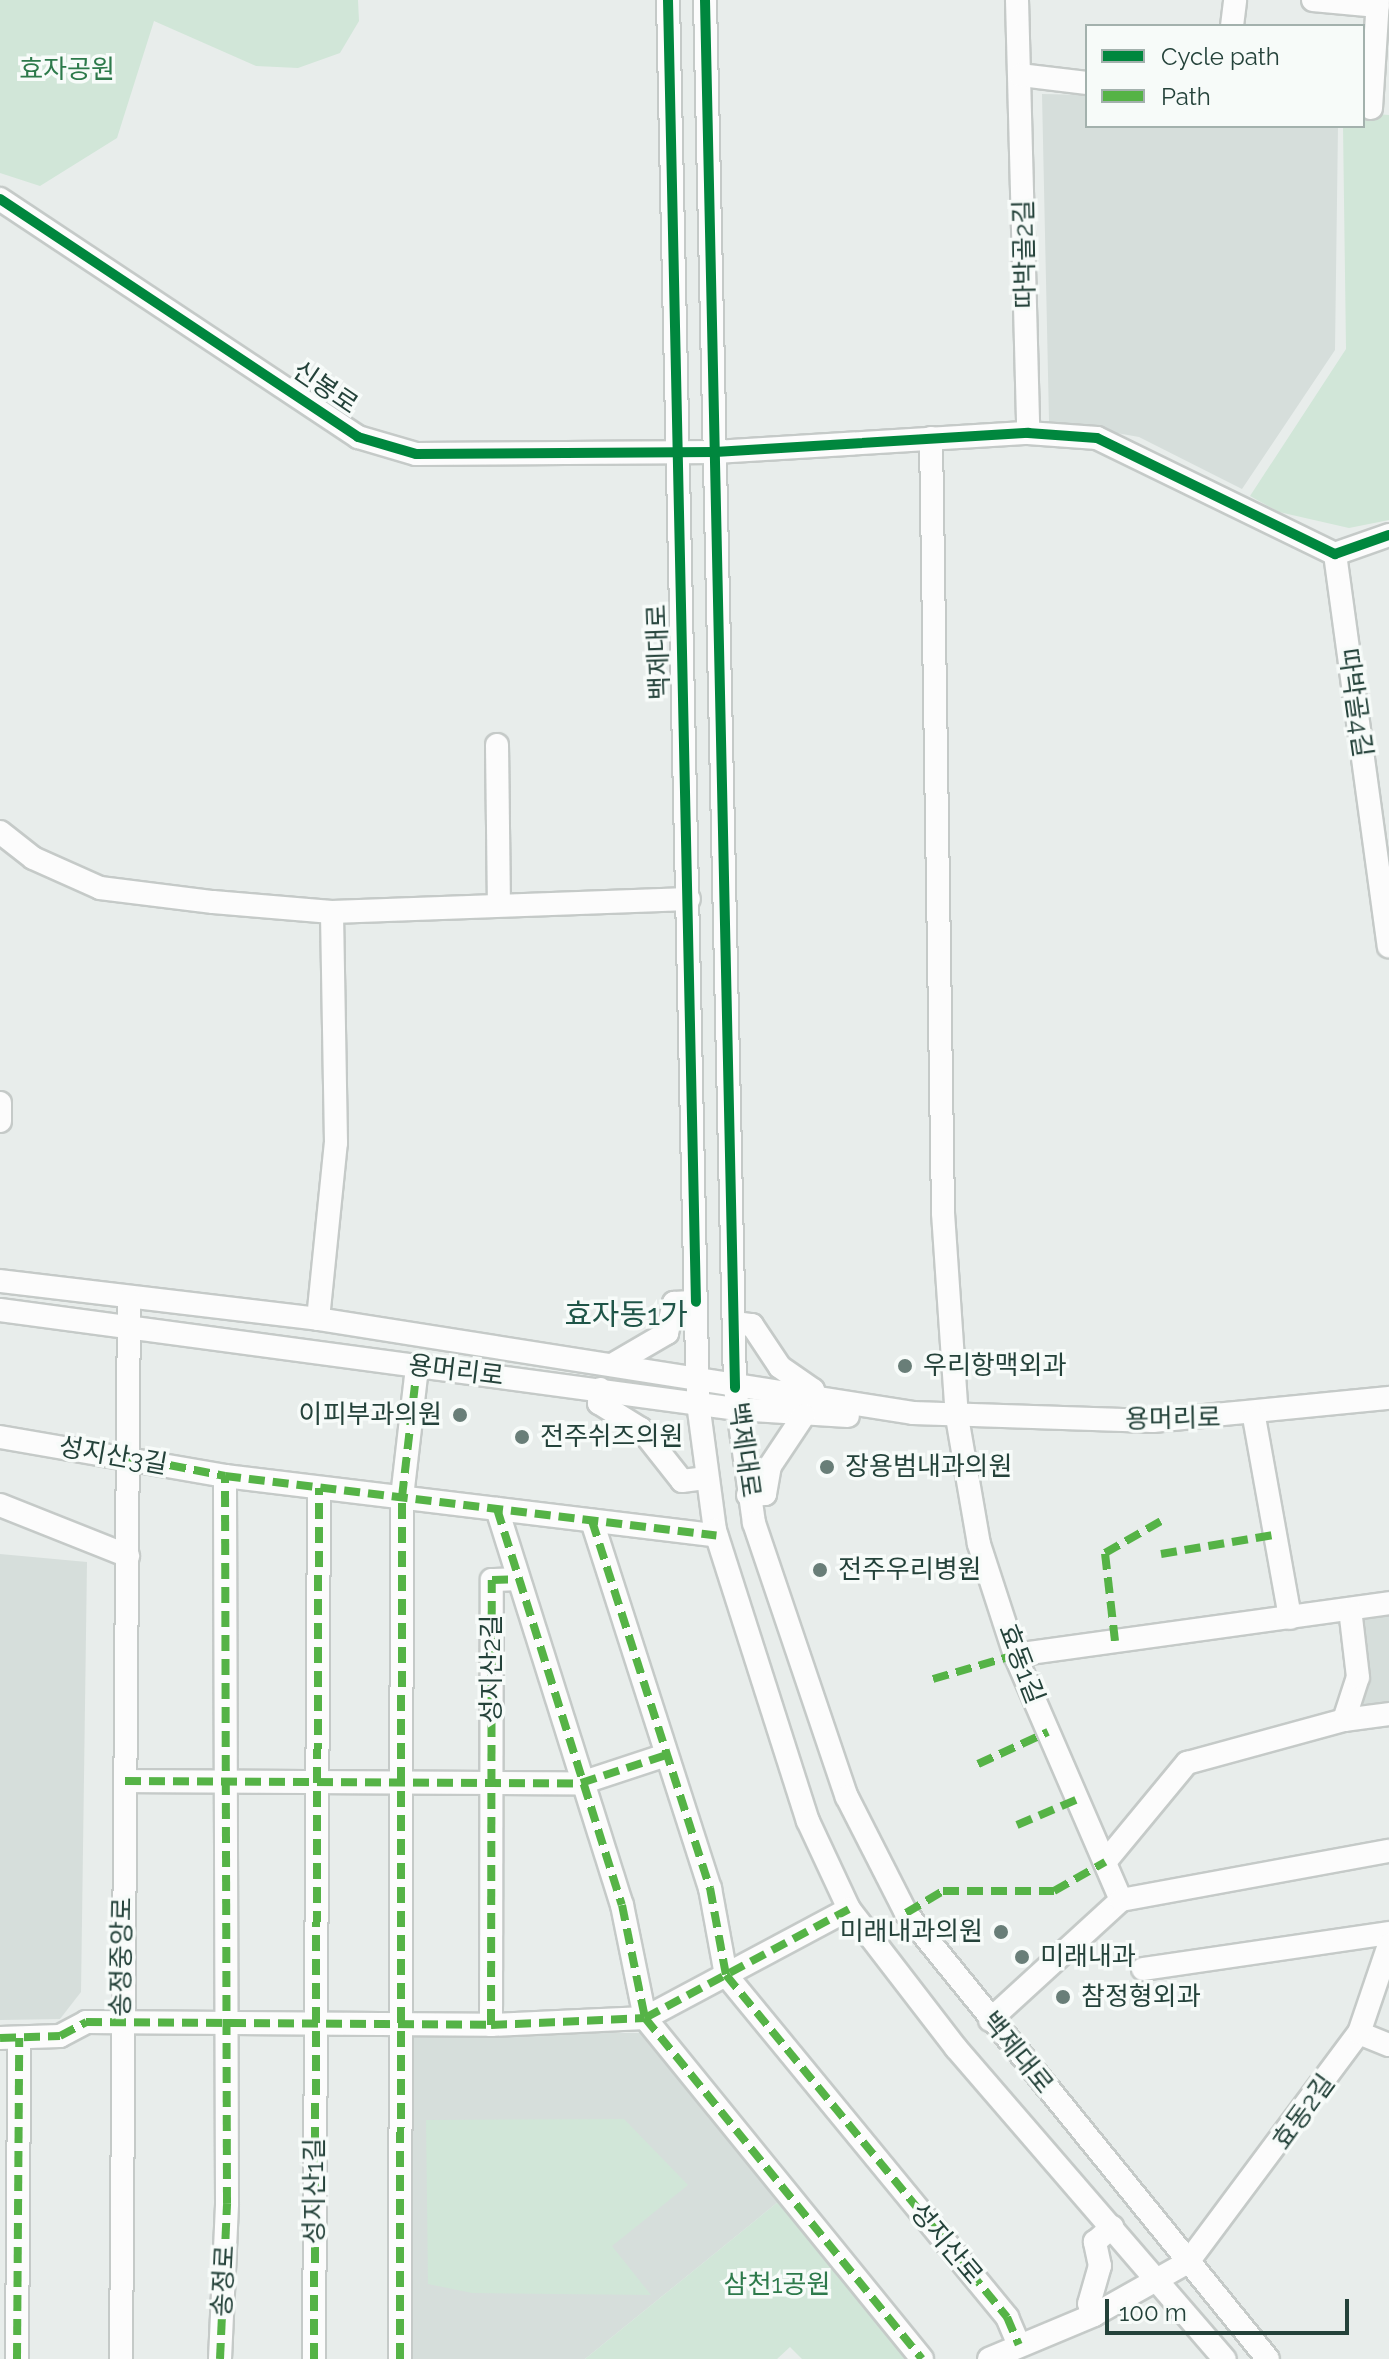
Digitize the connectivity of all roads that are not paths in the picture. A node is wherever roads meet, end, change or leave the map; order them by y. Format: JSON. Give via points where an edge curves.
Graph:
{"nodes":[{"id":1,"x":668,"y":0,"type":"edge"},
{"id":2,"x":705,"y":0,"type":"edge"},
{"id":3,"x":1017,"y":0,"type":"edge"},
{"id":4,"x":1235,"y":0,"type":"edge"},
{"id":5,"x":1313,"y":0,"type":"edge"},
{"id":6,"x":1378,"y":3,"type":"edge"},
{"id":7,"x":1232,"y":24,"type":"edge"},
{"id":8,"x":1020,"y":75,"type":"junction"},
{"id":9,"x":1085,"y":83,"type":"edge"},
{"id":10,"x":1374,"y":108,"type":"edge"},
{"id":11,"x":0,"y":199,"type":"edge"},
{"id":12,"x":1028,"y":433,"type":"junction"},
{"id":13,"x":931,"y":438,"type":"junction"},
{"id":14,"x":675,"y":449,"type":"junction"},
{"id":15,"x":715,"y":452,"type":"junction"},
{"id":16,"x":1389,"y":535,"type":"edge"},
{"id":17,"x":1335,"y":554,"type":"junction"},
{"id":18,"x":497,"y":745,"type":"dead end"},
{"id":19,"x":0,"y":832,"type":"edge"},
{"id":20,"x":1382,"y":851,"type":"edge"},
{"id":21,"x":689,"y":899,"type":"junction"},
{"id":22,"x":499,"y":902,"type":"junction"},
{"id":23,"x":332,"y":912,"type":"junction"},
{"id":24,"x":1389,"y":946,"type":"edge"},
{"id":25,"x":0,"y":1103,"type":"edge"},
{"id":26,"x":0,"y":1121,"type":"edge"},
{"id":27,"x":0,"y":1281,"type":"edge"},
{"id":28,"x":129,"y":1299,"type":"junction"},
{"id":29,"x":696,"y":1302,"type":"junction"},
{"id":30,"x":0,"y":1310,"type":"edge"},
{"id":31,"x":318,"y":1319,"type":"junction"},
{"id":32,"x":735,"y":1323,"type":"junction"},
{"id":33,"x":127,"y":1329,"type":"junction"},
{"id":34,"x":612,"y":1365,"type":"junction"},
{"id":35,"x":417,"y":1367,"type":"junction"},
{"id":36,"x":600,"y":1389,"type":"junction"},
{"id":37,"x":698,"y":1394,"type":"junction"},
{"id":38,"x":1389,"y":1398,"type":"edge"},
{"id":39,"x":736,"y":1399,"type":"junction"},
{"id":40,"x":808,"y":1407,"type":"junction"},
{"id":41,"x":957,"y":1417,"type":"junction"},
{"id":42,"x":1254,"y":1417,"type":"junction"},
{"id":43,"x":0,"y":1437,"type":"edge"},
{"id":44,"x":123,"y":1456,"type":"junction"},
{"id":45,"x":225,"y":1476,"type":"junction"},
{"id":46,"x":707,"y":1478,"type":"junction"},
{"id":47,"x":319,"y":1488,"type":"junction"},
{"id":48,"x":748,"y":1495,"type":"junction"},
{"id":49,"x":402,"y":1497,"type":"junction"},
{"id":50,"x":0,"y":1505,"type":"edge"},
{"id":51,"x":497,"y":1509,"type":"junction"},
{"id":52,"x":592,"y":1521,"type":"junction"},
{"id":53,"x":716,"y":1535,"type":"junction"},
{"id":54,"x":128,"y":1556,"type":"junction"},
{"id":55,"x":516,"y":1579,"type":"junction"},
{"id":56,"x":1389,"y":1603,"type":"edge"},
{"id":57,"x":1350,"y":1609,"type":"junction"},
{"id":58,"x":1290,"y":1618,"type":"junction"},
{"id":59,"x":1015,"y":1655,"type":"junction"},
{"id":60,"x":1389,"y":1714,"type":"edge"},
{"id":61,"x":1344,"y":1720,"type":"junction"},
{"id":62,"x":666,"y":1755,"type":"junction"},
{"id":63,"x":125,"y":1781,"type":"junction"},
{"id":64,"x":226,"y":1781,"type":"junction"},
{"id":65,"x":317,"y":1781,"type":"junction"},
{"id":66,"x":402,"y":1782,"type":"junction"},
{"id":67,"x":493,"y":1782,"type":"junction"},
{"id":68,"x":581,"y":1783,"type":"junction"},
{"id":69,"x":1389,"y":1851,"type":"edge"},
{"id":70,"x":1105,"y":1862,"type":"junction"},
{"id":71,"x":1121,"y":1900,"type":"junction"},
{"id":72,"x":849,"y":1909,"type":"junction"},
{"id":73,"x":1389,"y":1933,"type":"edge"},
{"id":74,"x":1389,"y":1945,"type":"edge"},
{"id":75,"x":1143,"y":1969,"type":"dead end"},
{"id":76,"x":726,"y":1975,"type":"junction"},
{"id":77,"x":645,"y":2018,"type":"junction"},
{"id":78,"x":990,"y":2020,"type":"junction"},
{"id":79,"x":121,"y":2021,"type":"junction"},
{"id":80,"x":227,"y":2023,"type":"junction"},
{"id":81,"x":316,"y":2023,"type":"junction"},
{"id":82,"x":402,"y":2024,"type":"junction"},
{"id":83,"x":491,"y":2025,"type":"junction"},
{"id":84,"x":1359,"y":2033,"type":"junction"},
{"id":85,"x":10,"y":2038,"type":"edge"},
{"id":86,"x":1389,"y":2045,"type":"edge"},
{"id":87,"x":1112,"y":2227,"type":"junction"},
{"id":88,"x":1188,"y":2262,"type":"junction"},
{"id":89,"x":1160,"y":2282,"type":"junction"},
{"id":90,"x":1094,"y":2315,"type":"junction"},
{"id":91,"x":1019,"y":2345,"type":"junction"},
{"id":92,"x":17,"y":2359,"type":"edge"},
{"id":93,"x":121,"y":2359,"type":"edge"},
{"id":94,"x":220,"y":2359,"type":"edge"},
{"id":95,"x":314,"y":2359,"type":"edge"},
{"id":96,"x":400,"y":2359,"type":"edge"},
{"id":97,"x":922,"y":2359,"type":"edge"},
{"id":98,"x":989,"y":2359,"type":"edge"},
{"id":99,"x":1224,"y":2359,"type":"edge"},
{"id":100,"x":1268,"y":2359,"type":"edge"}],
"edges":[{"from":1,"to":14,"type":"street","name":"백제대로"},
{"from":2,"to":15,"type":"street","name":"백제대로"},
{"from":3,"to":8,"type":"street","name":"따박골2길"},
{"from":4,"to":7,"type":"street"},
{"from":5,"to":6,"type":"street"},
{"from":6,"to":10,"type":"street"},
{"from":8,"to":9,"type":"street"},
{"from":8,"to":12,"type":"street","name":"따박골2길"},
{"from":11,"to":14,"type":"street","name":"신봉로","via":[[358,437],[416,454]]},
{"from":12,"to":13,"type":"street","name":"신봉로"},
{"from":12,"to":17,"type":"street","name":"신봉로","via":[[1097,438]]},
{"from":13,"to":15,"type":"street","name":"신봉로"},
{"from":13,"to":41,"type":"street","via":[[943,1213]]},
{"from":14,"to":15,"type":"street","name":"신봉로"},
{"from":14,"to":21,"type":"street","name":"백제대로"},
{"from":15,"to":32,"type":"street","name":"백제대로"},
{"from":16,"to":17,"type":"street"},
{"from":17,"to":20,"type":"street","name":"따박골4길"},
{"from":18,"to":22,"type":"street"},
{"from":19,"to":23,"type":"street","via":[[33,858],[131,894]]},
{"from":20,"to":24,"type":"street","name":"따박골4길"},
{"from":21,"to":22,"type":"street"},
{"from":21,"to":29,"type":"street","name":"백제대로"},
{"from":22,"to":23,"type":"street"},
{"from":23,"to":31,"type":"street","via":[[336,1143]]},
{"from":25,"to":26,"type":"street"},
{"from":27,"to":28,"type":"street","name":"용머리로"},
{"from":28,"to":31,"type":"street","name":"용머리로"},
{"from":28,"to":33,"type":"street","name":"송정중앙로"},
{"from":29,"to":34,"type":"street","via":[[674,1303],[667,1333]]},
{"from":29,"to":37,"type":"street","name":"백제대로"},
{"from":30,"to":33,"type":"street","name":"용머리로"},
{"from":31,"to":34,"type":"street","name":"용머리로"},
{"from":32,"to":39,"type":"street","name":"백제대로"},
{"from":32,"to":40,"type":"street","via":[[752,1325],[780,1367],[813,1390]]},
{"from":33,"to":35,"type":"street","name":"용머리로"},
{"from":33,"to":44,"type":"street","name":"송정중앙로"},
{"from":34,"to":37,"type":"street","name":"용머리로"},
{"from":35,"to":36,"type":"street","name":"용머리로"},
{"from":35,"to":49,"type":"street"},
{"from":36,"to":37,"type":"street","name":"용머리로"},
{"from":36,"to":46,"type":"street","via":[[599,1403],[641,1429],[682,1481]]},
{"from":37,"to":39,"type":"street","name":"용머리로"},
{"from":37,"to":46,"type":"street","name":"백제대로"},
{"from":38,"to":42,"type":"street","name":"용머리로"},
{"from":39,"to":40,"type":"street","name":"용머리로"},
{"from":39,"to":48,"type":"street","name":"백제대로"},
{"from":40,"to":41,"type":"street","name":"용머리로"},
{"from":40,"to":48,"type":"street","via":[[770,1466],[765,1494]]},
{"from":41,"to":42,"type":"street","name":"용머리로"},
{"from":41,"to":59,"type":"street","name":"효동1길","via":[[979,1544]]},
{"from":42,"to":58,"type":"street"},
{"from":43,"to":44,"type":"street","name":"성지산3길"},
{"from":44,"to":45,"type":"street","name":"성지산3길"},
{"from":44,"to":54,"type":"street","name":"송정중앙로"},
{"from":45,"to":47,"type":"street","name":"성지산3길"},
{"from":45,"to":64,"type":"street"},
{"from":46,"to":53,"type":"street","name":"백제대로"},
{"from":47,"to":49,"type":"street","name":"성지산3길"},
{"from":47,"to":65,"type":"street"},
{"from":48,"to":78,"type":"street","name":"백제대로","via":[[781,1617],[865,1838],[906,1913]]},
{"from":49,"to":51,"type":"street","name":"성지산3길"},
{"from":49,"to":66,"type":"street"},
{"from":50,"to":54,"type":"street"},
{"from":51,"to":52,"type":"street","name":"성지산3길"},
{"from":51,"to":55,"type":"street"},
{"from":52,"to":53,"type":"street","name":"성지산3길"},
{"from":52,"to":62,"type":"street"},
{"from":53,"to":72,"type":"street","name":"백제대로","via":[[808,1821]]},
{"from":54,"to":63,"type":"street","name":"송정중앙로"},
{"from":55,"to":67,"type":"street","name":"성지산2길","via":[[492,1580]]},
{"from":55,"to":68,"type":"street","name":"성지산2길"},
{"from":56,"to":57,"type":"street"},
{"from":57,"to":58,"type":"street"},
{"from":57,"to":61,"type":"street","via":[[1358,1677]]},
{"from":58,"to":59,"type":"street"},
{"from":59,"to":70,"type":"street","name":"효동1길"},
{"from":60,"to":61,"type":"street"},
{"from":61,"to":70,"type":"street","via":[[1187,1763]]},
{"from":62,"to":68,"type":"street"},
{"from":62,"to":76,"type":"street","via":[[710,1888]]},
{"from":63,"to":64,"type":"street"},
{"from":63,"to":79,"type":"street","name":"송정중앙로"},
{"from":64,"to":65,"type":"street"},
{"from":64,"to":80,"type":"street"},
{"from":65,"to":66,"type":"street"},
{"from":65,"to":81,"type":"street","name":"성지산1길"},
{"from":66,"to":67,"type":"street"},
{"from":66,"to":82,"type":"street"},
{"from":67,"to":68,"type":"street"},
{"from":67,"to":83,"type":"street","name":"성지산2길"},
{"from":68,"to":77,"type":"street","name":"성지산2길","via":[[622,1905]]},
{"from":69,"to":71,"type":"street"},
{"from":70,"to":71,"type":"street","name":"효동1길"},
{"from":71,"to":78,"type":"street"},
{"from":72,"to":76,"type":"street"},
{"from":72,"to":87,"type":"street","name":"백제대로","via":[[956,2048]]},
{"from":73,"to":75,"type":"street"},
{"from":74,"to":84,"type":"street","name":"효동2길"},
{"from":76,"to":77,"type":"street"},
{"from":76,"to":91,"type":"street","name":"성지산로","via":[[1007,2317]]},
{"from":77,"to":83,"type":"street"},
{"from":77,"to":97,"type":"street","via":[[795,2196]]},
{"from":78,"to":88,"type":"street","name":"백제대로"},
{"from":79,"to":80,"type":"street"},
{"from":79,"to":85,"type":"street"},
{"from":79,"to":93,"type":"street","name":"송정중앙로"},
{"from":80,"to":81,"type":"street"},
{"from":80,"to":94,"type":"street","name":"송정로"},
{"from":81,"to":82,"type":"street"},
{"from":81,"to":95,"type":"street","name":"성지산1길"},
{"from":82,"to":83,"type":"street"},
{"from":82,"to":96,"type":"street"},
{"from":84,"to":86,"type":"street"},
{"from":84,"to":88,"type":"street","name":"효동2길"},
{"from":85,"to":92,"type":"street"},
{"from":87,"to":89,"type":"street","name":"백제대로"},
{"from":87,"to":90,"type":"street","via":[[1095,2242],[1100,2266],[1089,2304]]},
{"from":88,"to":89,"type":"street"},
{"from":88,"to":100,"type":"street","name":"백제대로"},
{"from":89,"to":90,"type":"street"},
{"from":89,"to":99,"type":"street","name":"백제대로"},
{"from":90,"to":91,"type":"street"},
{"from":91,"to":98,"type":"street"}]}
